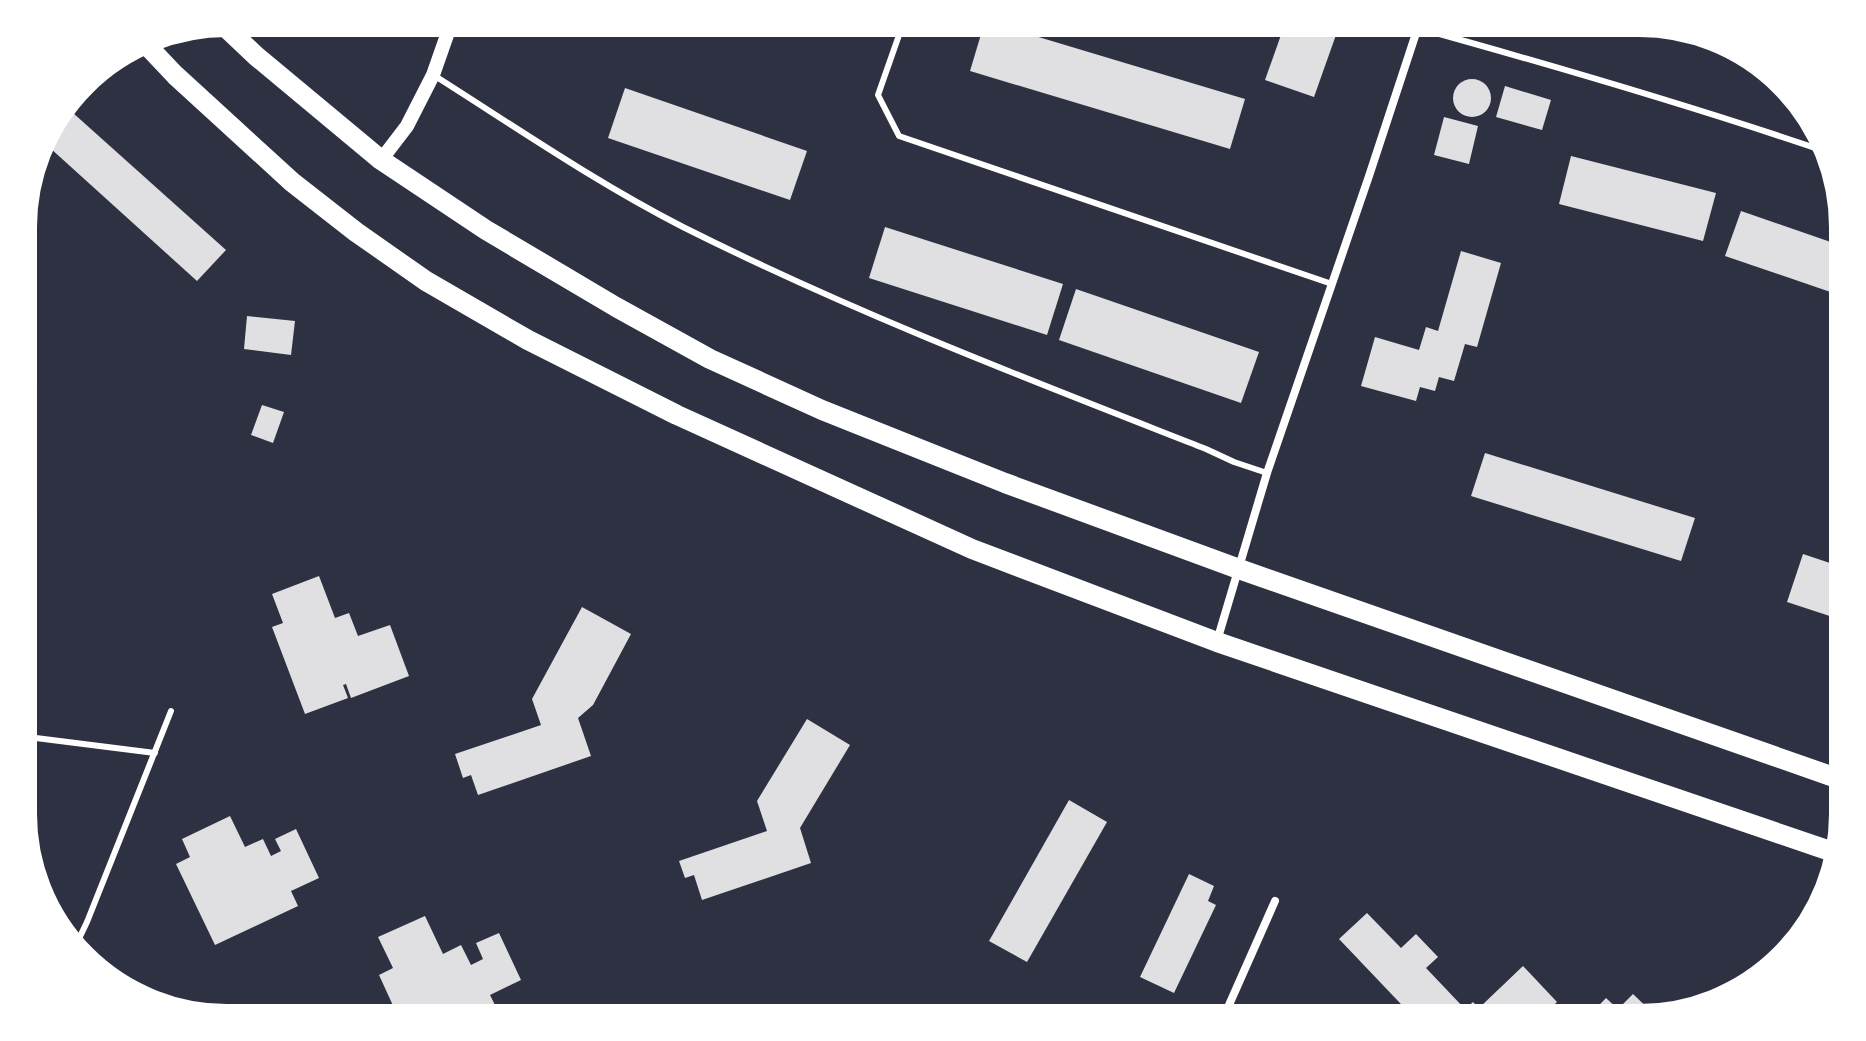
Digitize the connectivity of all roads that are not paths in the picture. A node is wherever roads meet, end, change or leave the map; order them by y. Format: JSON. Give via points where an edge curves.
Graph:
{"nodes":[{"id":1,"x":231,"y":32,"type":"edge"},
{"id":2,"x":448,"y":32,"type":"edge"},
{"id":3,"x":900,"y":32,"type":"edge"},
{"id":4,"x":1417,"y":32,"type":"edge"},
{"id":5,"x":1432,"y":32,"type":"edge"},
{"id":6,"x":150,"y":48,"type":"edge"},
{"id":7,"x":433,"y":75,"type":"junction"},
{"id":8,"x":1817,"y":149,"type":"edge"},
{"id":9,"x":381,"y":160,"type":"junction"},
{"id":10,"x":1332,"y":284,"type":"junction"},
{"id":11,"x":1267,"y":473,"type":"junction"},
{"id":12,"x":1239,"y":569,"type":"junction"},
{"id":13,"x":1217,"y":642,"type":"junction"},
{"id":14,"x":171,"y":711,"type":"dead end"},
{"id":15,"x":32,"y":738,"type":"edge"},
{"id":16,"x":155,"y":753,"type":"junction"},
{"id":17,"x":1834,"y":777,"type":"edge"},
{"id":18,"x":1830,"y":851,"type":"edge"},
{"id":19,"x":1275,"y":901,"type":"dead end"},
{"id":20,"x":78,"y":940,"type":"edge"},
{"id":21,"x":1227,"y":1009,"type":"edge"}],
"edges":[{"from":1,"to":9,"type":"main road"},
{"from":2,"to":7,"type":"street"},
{"from":3,"to":10,"type":"lane","via":[[878,95],[899,136]]},
{"from":4,"to":10,"type":"street"},
{"from":5,"to":8,"type":"lane"},
{"from":6,"to":13,"type":"main road","via":[[292,182],[356,232],[426,281],[528,340],[677,415],[972,549]]},
{"from":7,"to":9,"type":"street","via":[[407,126]]},
{"from":7,"to":11,"type":"lane","via":[[599,180],[809,287]]},
{"from":9,"to":12,"type":"main road","via":[[486,230],[710,359],[836,416]]},
{"from":10,"to":11,"type":"street"},
{"from":11,"to":12,"type":"street"},
{"from":12,"to":13,"type":"street"},
{"from":12,"to":17,"type":"main road"},
{"from":13,"to":18,"type":"main road"},
{"from":14,"to":16,"type":"lane"},
{"from":15,"to":16,"type":"lane"},
{"from":16,"to":20,"type":"lane"},
{"from":19,"to":21,"type":"street"}]}
